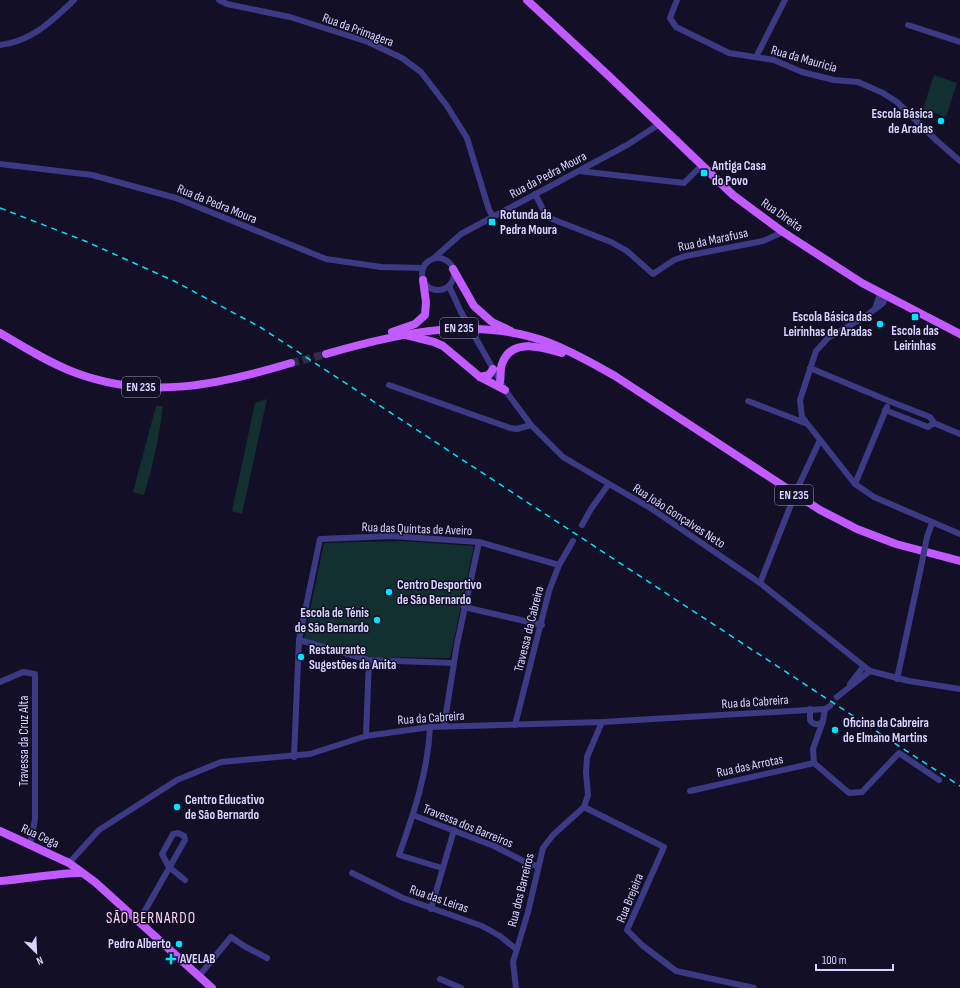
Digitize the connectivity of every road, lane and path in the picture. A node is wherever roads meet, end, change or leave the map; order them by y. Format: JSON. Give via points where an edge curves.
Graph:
{"nodes":[{"id":1,"x":74,"y":0,"type":"edge"},
{"id":2,"x":219,"y":0,"type":"edge"},
{"id":3,"x":527,"y":0,"type":"edge"},
{"id":4,"x":677,"y":0,"type":"edge"},
{"id":5,"x":785,"y":0,"type":"edge"},
{"id":6,"x":908,"y":24,"type":"dead end"},
{"id":7,"x":960,"y":42,"type":"edge"},
{"id":8,"x":0,"y":45,"type":"edge"},
{"id":9,"x":756,"y":57,"type":"junction"},
{"id":10,"x":658,"y":124,"type":"junction"},
{"id":11,"x":960,"y":161,"type":"edge"},
{"id":12,"x":0,"y":164,"type":"edge"},
{"id":13,"x":702,"y":165,"type":"junction"},
{"id":14,"x":579,"y":171,"type":"junction"},
{"id":15,"x":535,"y":194,"type":"junction"},
{"id":16,"x":493,"y":216,"type":"junction"},
{"id":17,"x":783,"y":232,"type":"junction"},
{"id":18,"x":447,"y":245,"type":"junction"},
{"id":19,"x":434,"y":258,"type":"junction"},
{"id":20,"x":447,"y":260,"type":"junction"},
{"id":21,"x":422,"y":268,"type":"junction"},
{"id":22,"x":453,"y":269,"type":"junction"},
{"id":23,"x":423,"y":280,"type":"junction"},
{"id":24,"x":449,"y":286,"type":"junction"},
{"id":25,"x":883,"y":295,"type":"junction"},
{"id":26,"x":0,"y":333,"type":"edge"},
{"id":27,"x":400,"y":334,"type":"junction"},
{"id":28,"x":517,"y":334,"type":"junction"},
{"id":29,"x":960,"y":334,"type":"edge"},
{"id":30,"x":367,"y":342,"type":"junction"},
{"id":31,"x":326,"y":354,"type":"tunnel mouth"},
{"id":32,"x":588,"y":360,"type":"junction"},
{"id":33,"x":291,"y":363,"type":"tunnel mouth"},
{"id":34,"x":502,"y":364,"type":"junction"},
{"id":35,"x":492,"y":367,"type":"junction"},
{"id":36,"x":810,"y":368,"type":"junction"},
{"id":37,"x":480,"y":377,"type":"junction"},
{"id":38,"x":500,"y":382,"type":"junction"},
{"id":39,"x":389,"y":385,"type":"dead end"},
{"id":40,"x":505,"y":390,"type":"junction"},
{"id":41,"x":748,"y":401,"type":"dead end"},
{"id":42,"x":889,"y":402,"type":"junction"},
{"id":43,"x":885,"y":410,"type":"junction"},
{"id":44,"x":934,"y":423,"type":"junction"},
{"id":45,"x":807,"y":424,"type":"junction"},
{"id":46,"x":531,"y":425,"type":"junction"},
{"id":47,"x":960,"y":434,"type":"edge"},
{"id":48,"x":820,"y":440,"type":"junction"},
{"id":49,"x":855,"y":484,"type":"junction"},
{"id":50,"x":608,"y":485,"type":"junction"},
{"id":51,"x":799,"y":485,"type":"dead end"},
{"id":52,"x":792,"y":502,"type":"dead end"},
{"id":53,"x":932,"y":523,"type":"junction"},
{"id":54,"x":582,"y":525,"type":"dead end"},
{"id":55,"x":960,"y":534,"type":"edge"},
{"id":56,"x":574,"y":541,"type":"dead end"},
{"id":57,"x":479,"y":542,"type":"junction"},
{"id":58,"x":960,"y":561,"type":"edge"},
{"id":59,"x":559,"y":565,"type":"junction"},
{"id":60,"x":760,"y":583,"type":"junction"},
{"id":61,"x":464,"y":607,"type":"junction"},
{"id":62,"x":542,"y":625,"type":"junction"},
{"id":63,"x":299,"y":640,"type":"junction"},
{"id":64,"x":370,"y":660,"type":"junction"},
{"id":65,"x":453,"y":663,"type":"junction"},
{"id":66,"x":863,"y":667,"type":"junction"},
{"id":67,"x":870,"y":671,"type":"junction"},
{"id":68,"x":896,"y":679,"type":"junction"},
{"id":69,"x":0,"y":682,"type":"edge"},
{"id":70,"x":848,"y":687,"type":"junction"},
{"id":71,"x":960,"y":688,"type":"edge"},
{"id":72,"x":837,"y":697,"type":"tunnel mouth"},
{"id":73,"x":810,"y":709,"type":"junction"},
{"id":74,"x":823,"y":721,"type":"junction"},
{"id":75,"x":602,"y":722,"type":"junction"},
{"id":76,"x":814,"y":724,"type":"junction"},
{"id":77,"x":515,"y":725,"type":"junction"},
{"id":78,"x":444,"y":726,"type":"junction"},
{"id":79,"x":430,"y":727,"type":"junction"},
{"id":80,"x":366,"y":736,"type":"junction"},
{"id":81,"x":818,"y":736,"type":"junction"},
{"id":82,"x":294,"y":757,"type":"junction"},
{"id":83,"x":814,"y":763,"type":"junction"},
{"id":84,"x":939,"y":780,"type":"dead end"},
{"id":85,"x":690,"y":791,"type":"dead end"},
{"id":86,"x":584,"y":807,"type":"junction"},
{"id":87,"x":413,"y":815,"type":"junction"},
{"id":88,"x":454,"y":830,"type":"junction"},
{"id":89,"x":0,"y":831,"type":"edge"},
{"id":90,"x":30,"y":845,"type":"junction"},
{"id":91,"x":69,"y":863,"type":"junction"},
{"id":92,"x":168,"y":866,"type":"junction"},
{"id":93,"x":538,"y":866,"type":"junction"},
{"id":94,"x":442,"y":868,"type":"junction"},
{"id":95,"x":352,"y":872,"type":"dead end"},
{"id":96,"x":58,"y":873,"type":"junction"},
{"id":97,"x":82,"y":873,"type":"junction"},
{"id":98,"x":185,"y":880,"type":"dead end"},
{"id":99,"x":0,"y":881,"type":"edge"},
{"id":100,"x":431,"y":909,"type":"junction"},
{"id":101,"x":139,"y":921,"type":"junction"},
{"id":102,"x":516,"y":949,"type":"junction"},
{"id":103,"x":267,"y":958,"type":"dead end"},
{"id":104,"x":199,"y":976,"type":"junction"},
{"id":105,"x":440,"y":979,"type":"dead end"},
{"id":106,"x":212,"y":988,"type":"edge"},
{"id":107,"x":461,"y":988,"type":"edge"},
{"id":108,"x":516,"y":988,"type":"edge"},
{"id":109,"x":754,"y":988,"type":"edge"}],
"edges":[{"from":1,"to":8,"type":"street","via":[[41,31]]},
{"from":2,"to":16,"type":"street","name":"Rua da Primagera","via":[[227,4],[290,17],[368,42],[402,58],[421,72],[467,138]]},
{"from":3,"to":10,"type":"main road","name":"Rua Direita"},
{"from":4,"to":9,"type":"street","name":"Rua da Mauricia","via":[[670,18],[676,27],[716,49]]},
{"from":5,"to":9,"type":"street"},
{"from":6,"to":7,"type":"street"},
{"from":9,"to":11,"type":"street","name":"Rua da Mauricia","via":[[774,60],[818,77],[858,82],[883,93],[897,102]]},
{"from":10,"to":13,"type":"main road","name":"Rua Direita"},
{"from":10,"to":14,"type":"street","name":"Rua da Pedra Moura","via":[[643,136]]},
{"from":12,"to":21,"type":"street","name":"Rua da Pedra Moura","via":[[92,174],[176,198],[326,259]]},
{"from":13,"to":14,"type":"street","via":[[684,183]]},
{"from":13,"to":17,"type":"main road","name":"Rua Direita","via":[[733,195]]},
{"from":14,"to":15,"type":"street","name":"Rua da Pedra Moura"},
{"from":15,"to":16,"type":"street","name":"Rua da Pedra Moura"},
{"from":15,"to":17,"type":"street","name":"Rua da Marafusa","via":[[547,217],[611,242],[627,251],[653,274],[674,260],[686,256],[763,241]]},
{"from":16,"to":18,"type":"street","name":"Rua da Pedra Moura"},
{"from":17,"to":25,"type":"main road","name":"Rua Direita"},
{"from":18,"to":19,"type":"street","name":"Rua da Pedra Moura"},
{"from":18,"to":20,"type":"street"},
{"from":19,"to":20,"type":"street"},
{"from":19,"to":21,"type":"street"},
{"from":20,"to":22,"type":"street"},
{"from":21,"to":23,"type":"street"},
{"from":22,"to":24,"type":"street","via":[[453,278]]},
{"from":22,"to":28,"type":"main road","via":[[482,315]]},
{"from":23,"to":24,"type":"street","via":[[434,290]]},
{"from":23,"to":30,"type":"main road","via":[[426,309],[421,319],[415,324]]},
{"from":24,"to":35,"type":"street","name":"Rua João Gonçalves Neto","bridge":true},
{"from":25,"to":29,"type":"main road","name":"Rua Direita"},
{"from":25,"to":36,"type":"street","via":[[883,303],[828,338],[816,351]]},
{"from":26,"to":33,"type":"main road","number":"EN 235","via":[[37,355],[76,373],[110,383],[138,387],[192,387],[230,380]]},
{"from":27,"to":28,"type":"main road","number":"EN 235","via":[[452,328]]},
{"from":27,"to":30,"type":"main road","number":"EN 235"},
{"from":27,"to":37,"type":"main road","via":[[443,346]]},
{"from":28,"to":32,"type":"main road","number":"EN 235","via":[[548,342]]},
{"from":30,"to":31,"type":"main road","number":"EN 235"},
{"from":32,"to":34,"type":"main road","via":[[538,346],[525,346],[514,349]]},
{"from":32,"to":58,"type":"main road","number":"EN 235","via":[[820,510],[896,544]]},
{"from":34,"to":35,"type":"main road"},
{"from":34,"to":38,"type":"main road"},
{"from":35,"to":37,"type":"main road","via":[[489,375]]},
{"from":35,"to":38,"type":"street","name":"Rua João Gonçalves Neto"},
{"from":36,"to":42,"type":"street"},
{"from":36,"to":45,"type":"street","via":[[800,400],[802,417]]},
{"from":37,"to":40,"type":"main road"},
{"from":38,"to":40,"type":"street","name":"Rua João Gonçalves Neto"},
{"from":39,"to":46,"type":"street","via":[[510,428],[518,429]]},
{"from":40,"to":46,"type":"street","name":"Rua João Gonçalves Neto"},
{"from":41,"to":45,"type":"street"},
{"from":42,"to":43,"type":"street"},
{"from":42,"to":44,"type":"street","via":[[930,417]]},
{"from":43,"to":44,"type":"street","via":[[928,427]]},
{"from":43,"to":49,"type":"street"},
{"from":44,"to":47,"type":"street"},
{"from":45,"to":48,"type":"street"},
{"from":46,"to":50,"type":"street","name":"Rua João Gonçalves Neto","via":[[563,457]]},
{"from":48,"to":49,"type":"street"},
{"from":48,"to":51,"type":"street"},
{"from":49,"to":53,"type":"street","via":[[874,497]]},
{"from":50,"to":54,"type":"street"},
{"from":50,"to":60,"type":"street","name":"Rua João Gonçalves Neto","via":[[652,509]]},
{"from":52,"to":60,"type":"street"},
{"from":53,"to":55,"type":"street"},
{"from":53,"to":68,"type":"street","bridge":true},
{"from":56,"to":59,"type":"street","name":"Travessa da Cabreira"},
{"from":57,"to":59,"type":"street","name":"Rua das Quintas de Aveiro"},
{"from":57,"to":61,"type":"street"},
{"from":57,"to":63,"type":"street","name":"Rua das Quintas de Aveiro","via":[[392,536],[320,540]]},
{"from":59,"to":62,"type":"street","name":"Travessa da Cabreira","via":[[549,591]]},
{"from":60,"to":66,"type":"street","name":"Rua João Gonçalves Neto"},
{"from":61,"to":62,"type":"street"},
{"from":61,"to":65,"type":"street"},
{"from":62,"to":77,"type":"street","name":"Travessa da Cabreira"},
{"from":63,"to":64,"type":"street"},
{"from":63,"to":82,"type":"street"},
{"from":64,"to":65,"type":"street"},
{"from":64,"to":80,"type":"street"},
{"from":65,"to":78,"type":"street"},
{"from":66,"to":67,"type":"street","name":"Rua João Gonçalves Neto"},
{"from":66,"to":70,"type":"street"},
{"from":67,"to":68,"type":"street","name":"Rua João Gonçalves Neto"},
{"from":67,"to":70,"type":"street"},
{"from":68,"to":71,"type":"street","name":"Rua João Gonçalves Neto"},
{"from":69,"to":90,"type":"street","name":"Travessa da Cruz Alta","via":[[23,672],[35,674],[35,819]]},
{"from":70,"to":72,"type":"street"},
{"from":73,"to":74,"type":"street","name":"Rua da Cabreira","via":[[827,707]]},
{"from":73,"to":75,"type":"street","name":"Rua da Cabreira"},
{"from":73,"to":76,"type":"street","via":[[810,720]]},
{"from":74,"to":76,"type":"street"},
{"from":74,"to":81,"type":"street"},
{"from":75,"to":77,"type":"street","name":"Rua da Cabreira"},
{"from":75,"to":86,"type":"street","via":[[587,757],[588,795]]},
{"from":76,"to":81,"type":"street"},
{"from":77,"to":78,"type":"street","name":"Rua da Cabreira"},
{"from":78,"to":79,"type":"street","name":"Rua da Cabreira"},
{"from":79,"to":80,"type":"street","name":"Rua da Cabreira"},
{"from":79,"to":87,"type":"street","via":[[430,744]]},
{"from":80,"to":82,"type":"street","name":"Rua da Cabreira"},
{"from":81,"to":83,"type":"street","via":[[814,749]]},
{"from":82,"to":91,"type":"street","name":"Rua da Cabreira","via":[[221,762],[178,780],[99,830]]},
{"from":83,"to":84,"type":"street","via":[[849,793],[862,792],[899,753]]},
{"from":83,"to":85,"type":"street","name":"Rua das Arrotas"},
{"from":86,"to":93,"type":"street","name":"Rua dos Barreiros","via":[[553,835],[543,848]]},
{"from":86,"to":109,"type":"street","name":"Rua Brejeira","via":[[664,847],[627,930],[676,971]]},
{"from":87,"to":88,"type":"street","name":"Travessa dos Barreiros"},
{"from":87,"to":94,"type":"street","via":[[399,855]]},
{"from":88,"to":93,"type":"street","name":"Travessa dos Barreiros"},
{"from":88,"to":94,"type":"street"},
{"from":89,"to":90,"type":"main road","name":"Rua Cega"},
{"from":90,"to":91,"type":"main road","name":"Rua Cega"},
{"from":91,"to":96,"type":"main road"},
{"from":91,"to":97,"type":"main road","name":"Rua Cega"},
{"from":92,"to":92,"type":"street","via":[[162,854],[173,834],[178,833],[184,836],[185,840]]},
{"from":92,"to":98,"type":"street"},
{"from":92,"to":101,"type":"street"},
{"from":93,"to":102,"type":"street","name":"Rua dos Barreiros","via":[[528,912]]},
{"from":94,"to":100,"type":"street"},
{"from":95,"to":100,"type":"street","name":"Rua das Leiras"},
{"from":96,"to":97,"type":"main road"},
{"from":96,"to":99,"type":"main road"},
{"from":97,"to":101,"type":"main road","name":"Rua Cega"},
{"from":100,"to":102,"type":"street","name":"Rua das Leiras","via":[[482,926]]},
{"from":101,"to":104,"type":"main road","name":"Rua Cega"},
{"from":102,"to":108,"type":"street","name":"Rua dos Barreiros","via":[[513,962]]},
{"from":103,"to":104,"type":"street","via":[[231,937]]},
{"from":104,"to":106,"type":"main road","name":"Rua Cega"},
{"from":105,"to":107,"type":"street"}]}
